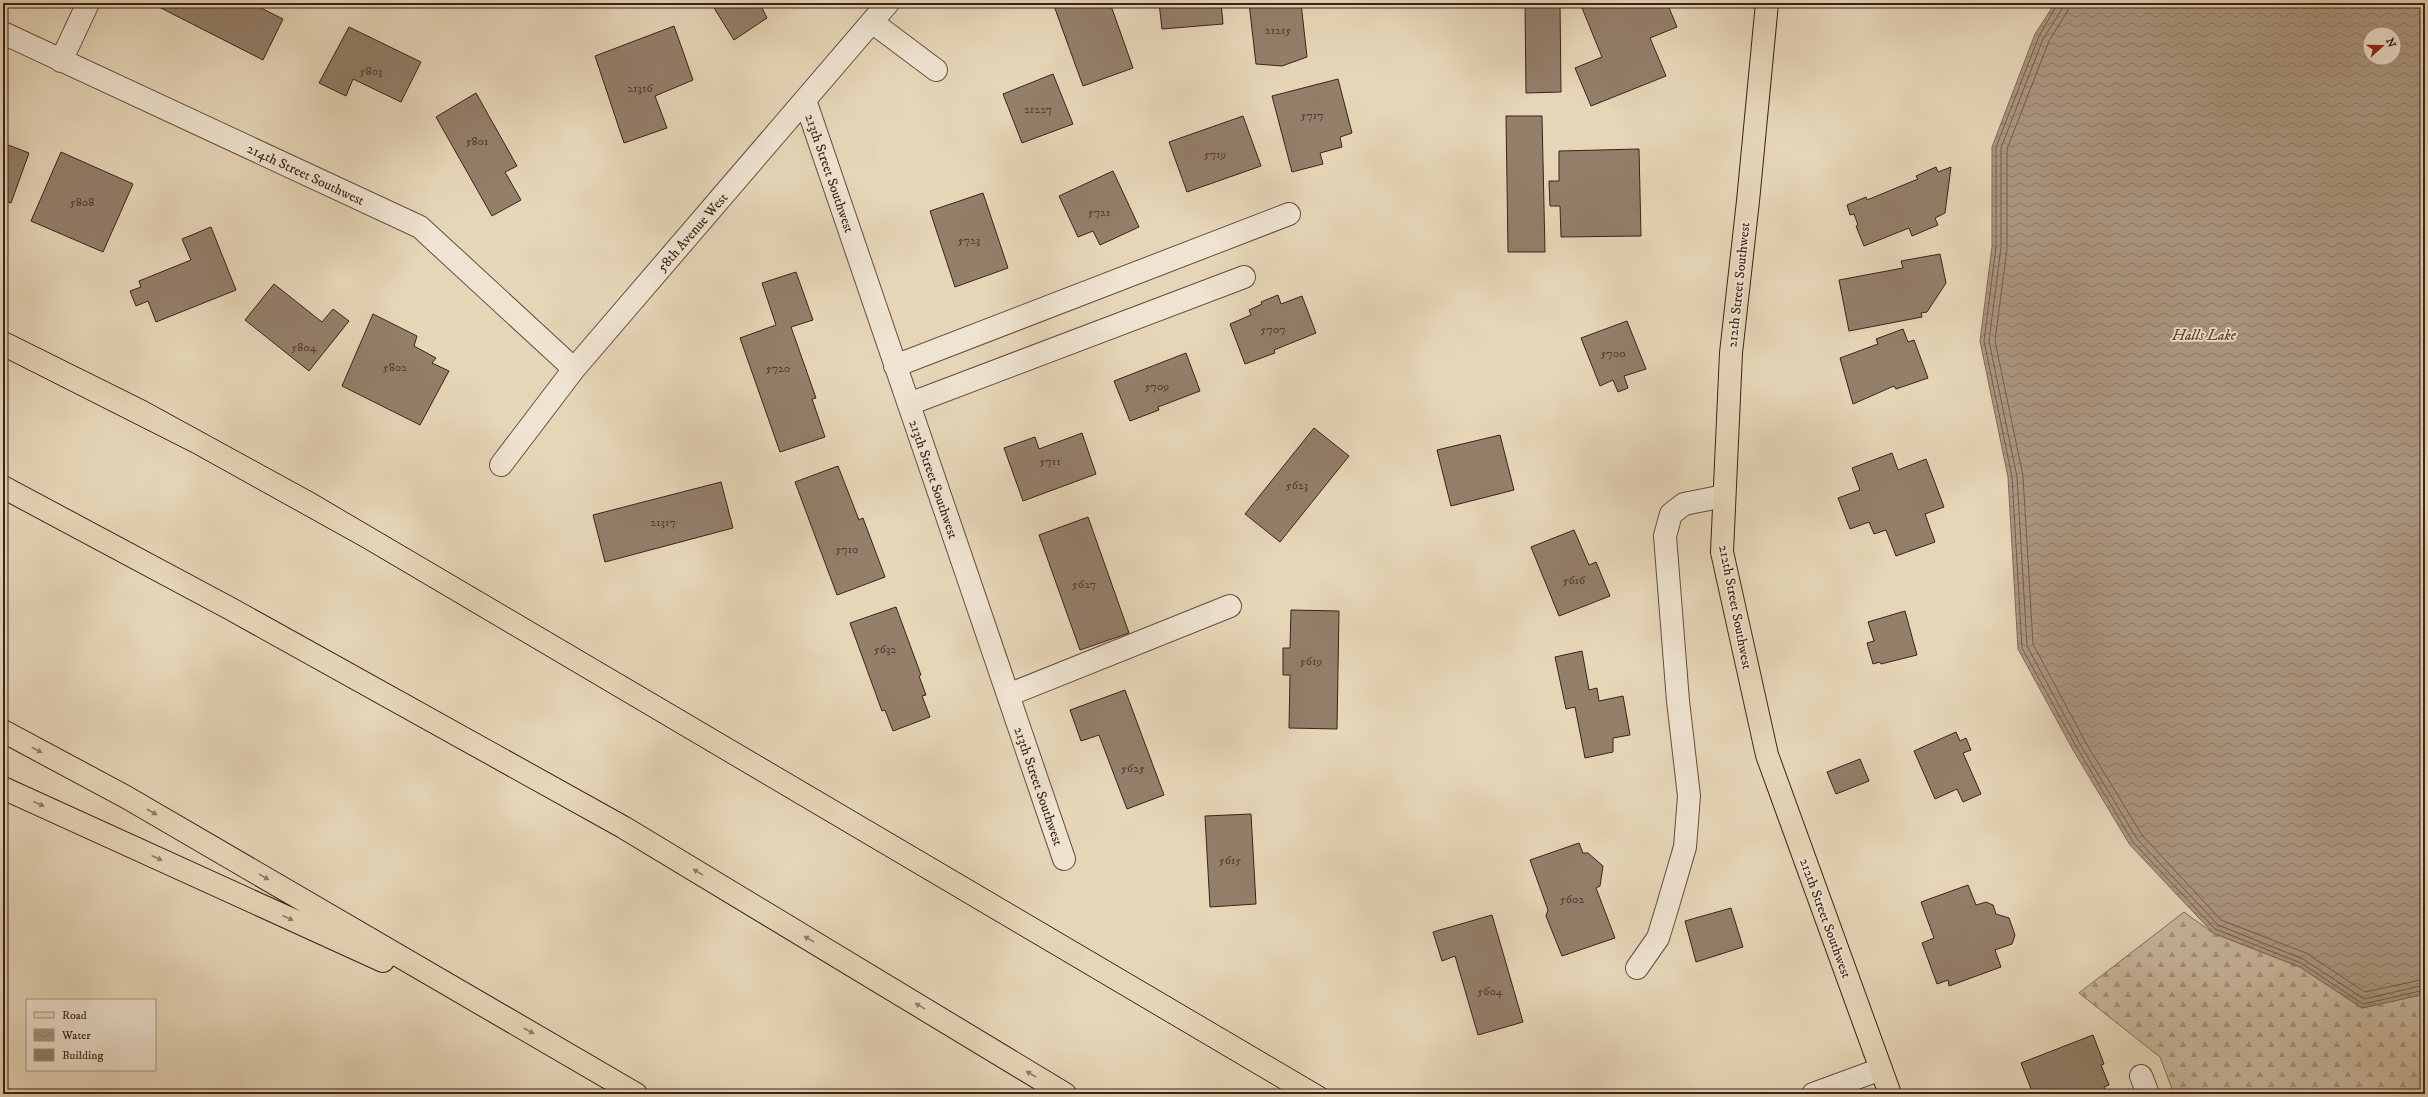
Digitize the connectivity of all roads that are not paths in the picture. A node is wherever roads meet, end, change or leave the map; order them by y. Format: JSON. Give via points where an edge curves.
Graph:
{"nodes":[{"id":1,"x":88,"y":3,"type":"edge"},
{"id":2,"x":888,"y":3,"type":"edge"},
{"id":3,"x":1766,"y":3,"type":"edge"},
{"id":4,"x":872,"y":22,"type":"junction"},
{"id":5,"x":3,"y":32,"type":"edge"},
{"id":6,"x":61,"y":61,"type":"junction"},
{"id":7,"x":936,"y":70,"type":"dead end"},
{"id":8,"x":805,"y":100,"type":"junction"},
{"id":9,"x":1289,"y":214,"type":"dead end"},
{"id":10,"x":1244,"y":277,"type":"dead end"},
{"id":11,"x":895,"y":366,"type":"junction"},
{"id":12,"x":574,"y":369,"type":"junction"},
{"id":13,"x":909,"y":404,"type":"junction"},
{"id":14,"x":501,"y":465,"type":"dead end"},
{"id":15,"x":3,"y":487,"type":"edge"},
{"id":16,"x":1724,"y":496,"type":"junction"},
{"id":17,"x":1230,"y":606,"type":"dead end"},
{"id":18,"x":1008,"y":695,"type":"junction"},
{"id":19,"x":3,"y":732,"type":"edge"},
{"id":20,"x":3,"y":788,"type":"edge"},
{"id":21,"x":1064,"y":858,"type":"dead end"},
{"id":22,"x":1636,"y":968,"type":"dead end"},
{"id":23,"x":496,"y":1012,"type":"junction"},
{"id":24,"x":1881,"y":1069,"type":"junction"},
{"id":25,"x":636,"y":1094,"type":"edge"},
{"id":26,"x":1065,"y":1094,"type":"edge"},
{"id":27,"x":1813,"y":1094,"type":"edge"},
{"id":28,"x":1890,"y":1094,"type":"edge"}],
"edges":[{"from":1,"to":6,"type":"street"},
{"from":2,"to":4,"type":"street","name":"58th Avenue West"},
{"from":3,"to":16,"type":"main road","name":"212th Street Southwest","via":[[1748,201],[1730,353]]},
{"from":4,"to":7,"type":"street"},
{"from":4,"to":8,"type":"street","name":"58th Avenue West"},
{"from":5,"to":6,"type":"street","name":"214th Street Southwest"},
{"from":6,"to":12,"type":"street","name":"214th Street Southwest","via":[[420,227]]},
{"from":8,"to":11,"type":"street","name":"213th Street Southwest"},
{"from":8,"to":12,"type":"street","name":"58th Avenue West"},
{"from":9,"to":11,"type":"street"},
{"from":10,"to":13,"type":"street"},
{"from":11,"to":13,"type":"street","name":"213th Street Southwest"},
{"from":12,"to":14,"type":"street","name":"58th Avenue West"},
{"from":13,"to":18,"type":"street","name":"213th Street Southwest"},
{"from":26,"to":15,"type":"main road","one_way":true,"via":[[624,827],[231,609]]},
{"from":16,"to":22,"type":"street","via":[[1684,504],[1671,514],[1664,536],[1689,796],[1685,848],[1658,938]]},
{"from":16,"to":24,"type":"main road","name":"212th Street Southwest","via":[[1722,552],[1767,755]]},
{"from":17,"to":18,"type":"street"},
{"from":18,"to":21,"type":"street","name":"213th Street Southwest"},
{"from":19,"to":23,"type":"main road","one_way":true,"via":[[126,797]]},
{"from":20,"to":23,"type":"main road","one_way":true},
{"from":23,"to":25,"type":"main road","one_way":true},
{"from":24,"to":27,"type":"street"},
{"from":24,"to":28,"type":"main road","name":"212th Street Southwest"}]}
